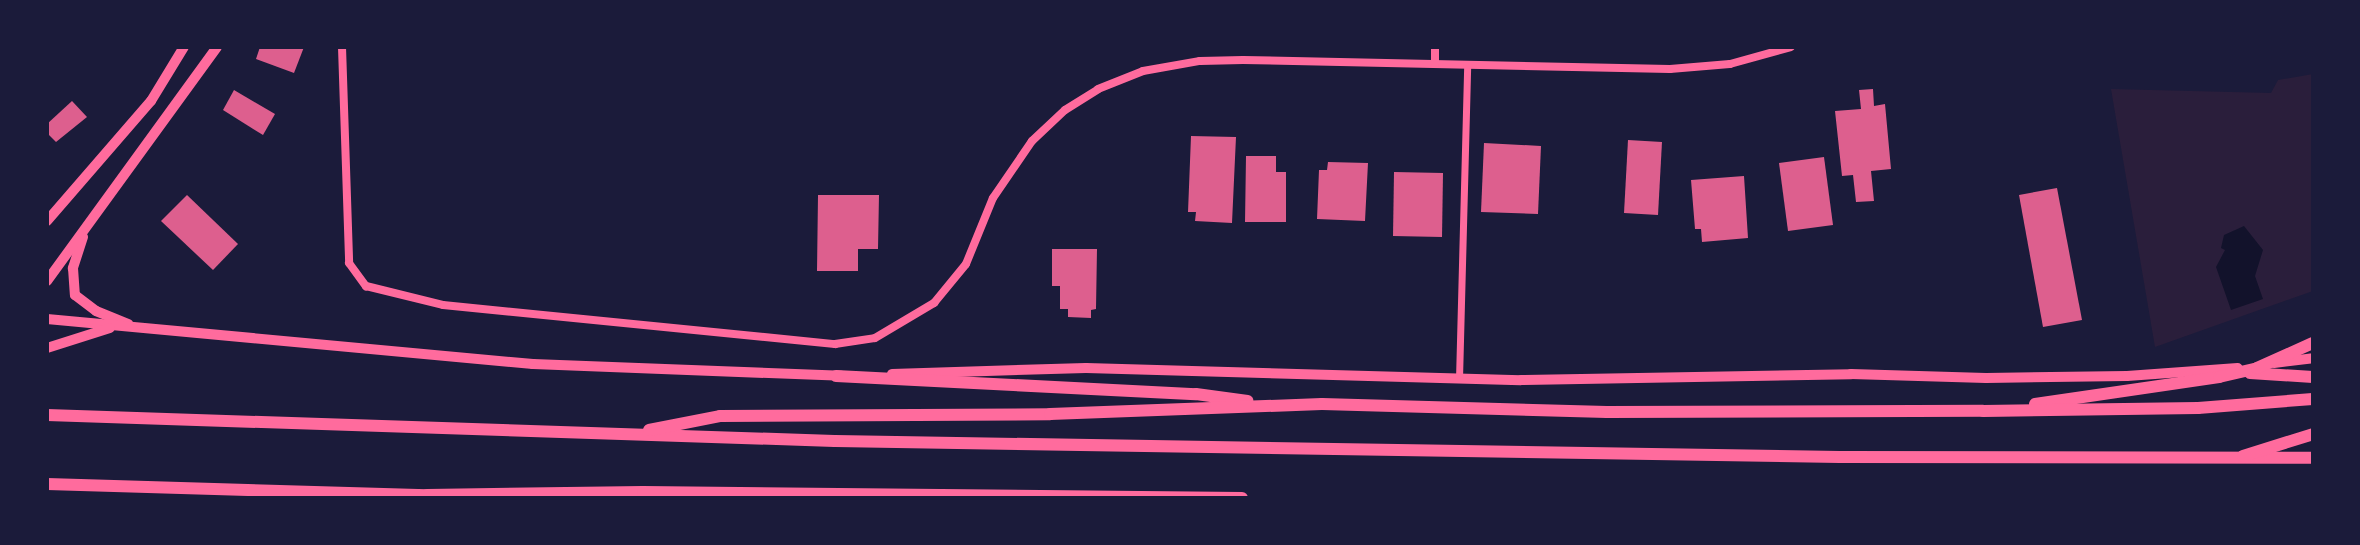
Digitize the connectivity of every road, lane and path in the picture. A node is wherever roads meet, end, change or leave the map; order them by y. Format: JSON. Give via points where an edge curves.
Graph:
{"nodes":[{"id":1,"x":184,"y":47,"type":"edge"},
{"id":2,"x":217,"y":47,"type":"edge"},
{"id":3,"x":342,"y":47,"type":"edge"},
{"id":4,"x":1435,"y":47,"type":"edge"},
{"id":5,"x":1791,"y":47,"type":"edge"},
{"id":6,"x":1435,"y":64,"type":"junction"},
{"id":7,"x":1467,"y":65,"type":"junction"},
{"id":8,"x":47,"y":221,"type":"edge"},
{"id":9,"x":88,"y":225,"type":"junction"},
{"id":10,"x":47,"y":281,"type":"edge"},
{"id":11,"x":47,"y":319,"type":"edge"},
{"id":12,"x":117,"y":326,"type":"junction"},
{"id":13,"x":139,"y":328,"type":"junction"},
{"id":14,"x":2313,"y":343,"type":"edge"},
{"id":15,"x":47,"y":348,"type":"edge"},
{"id":16,"x":2313,"y":358,"type":"edge"},
{"id":17,"x":2210,"y":371,"type":"junction"},
{"id":18,"x":836,"y":376,"type":"junction"},
{"id":19,"x":2313,"y":377,"type":"edge"},
{"id":20,"x":1459,"y":379,"type":"junction"},
{"id":21,"x":2313,"y":399,"type":"edge"},
{"id":22,"x":1283,"y":405,"type":"junction"},
{"id":23,"x":1983,"y":411,"type":"junction"},
{"id":24,"x":47,"y":415,"type":"edge"},
{"id":25,"x":2313,"y":434,"type":"edge"},
{"id":26,"x":624,"y":435,"type":"junction"},
{"id":27,"x":2313,"y":458,"type":"edge"},
{"id":28,"x":2231,"y":460,"type":"junction"},
{"id":29,"x":47,"y":484,"type":"edge"},
{"id":30,"x":956,"y":497,"type":"edge"},
{"id":31,"x":1242,"y":498,"type":"edge"}],
"edges":[{"from":1,"to":8,"type":"main road","via":[[151,101]]},
{"from":2,"to":9,"type":"main road"},
{"from":3,"to":6,"type":"street","via":[[349,263],[366,286],[443,305],[835,344],[875,338],[934,303],[966,264],[993,198],[1024,150],[1065,110],[1100,87],[1152,68],[1200,61]]},
{"from":4,"to":6,"type":"street"},
{"from":5,"to":7,"type":"street","via":[[1730,64],[1691,68]]},
{"from":6,"to":7,"type":"street"},
{"from":7,"to":20,"type":"street"},
{"from":9,"to":10,"type":"main road"},
{"from":9,"to":13,"type":"main road","via":[[73,268],[75,295],[96,311]]},
{"from":11,"to":12,"type":"main road"},
{"from":12,"to":13,"type":"main road"},
{"from":12,"to":15,"type":"main road"},
{"from":13,"to":18,"type":"main road","via":[[533,365]]},
{"from":14,"to":23,"type":"highway","via":[[2257,368],[2219,377]]},
{"from":16,"to":17,"type":"main road"},
{"from":17,"to":19,"type":"highway"},
{"from":17,"to":20,"type":"main road","via":[[1986,378],[1851,374]]},
{"from":18,"to":20,"type":"main road","via":[[1086,368]]},
{"from":18,"to":22,"type":"highway","via":[[1196,394]]},
{"from":21,"to":23,"type":"highway","via":[[2199,408]]},
{"from":22,"to":23,"type":"highway","via":[[1607,412]]},
{"from":22,"to":26,"type":"highway","via":[[1050,414],[720,416]]},
{"from":24,"to":26,"type":"highway"},
{"from":25,"to":28,"type":"highway"},
{"from":26,"to":28,"type":"highway","via":[[1813,457]]},
{"from":27,"to":28,"type":"highway"},
{"from":29,"to":30,"type":"highway","via":[[427,495]]},
{"from":30,"to":31,"type":"highway"}]}
